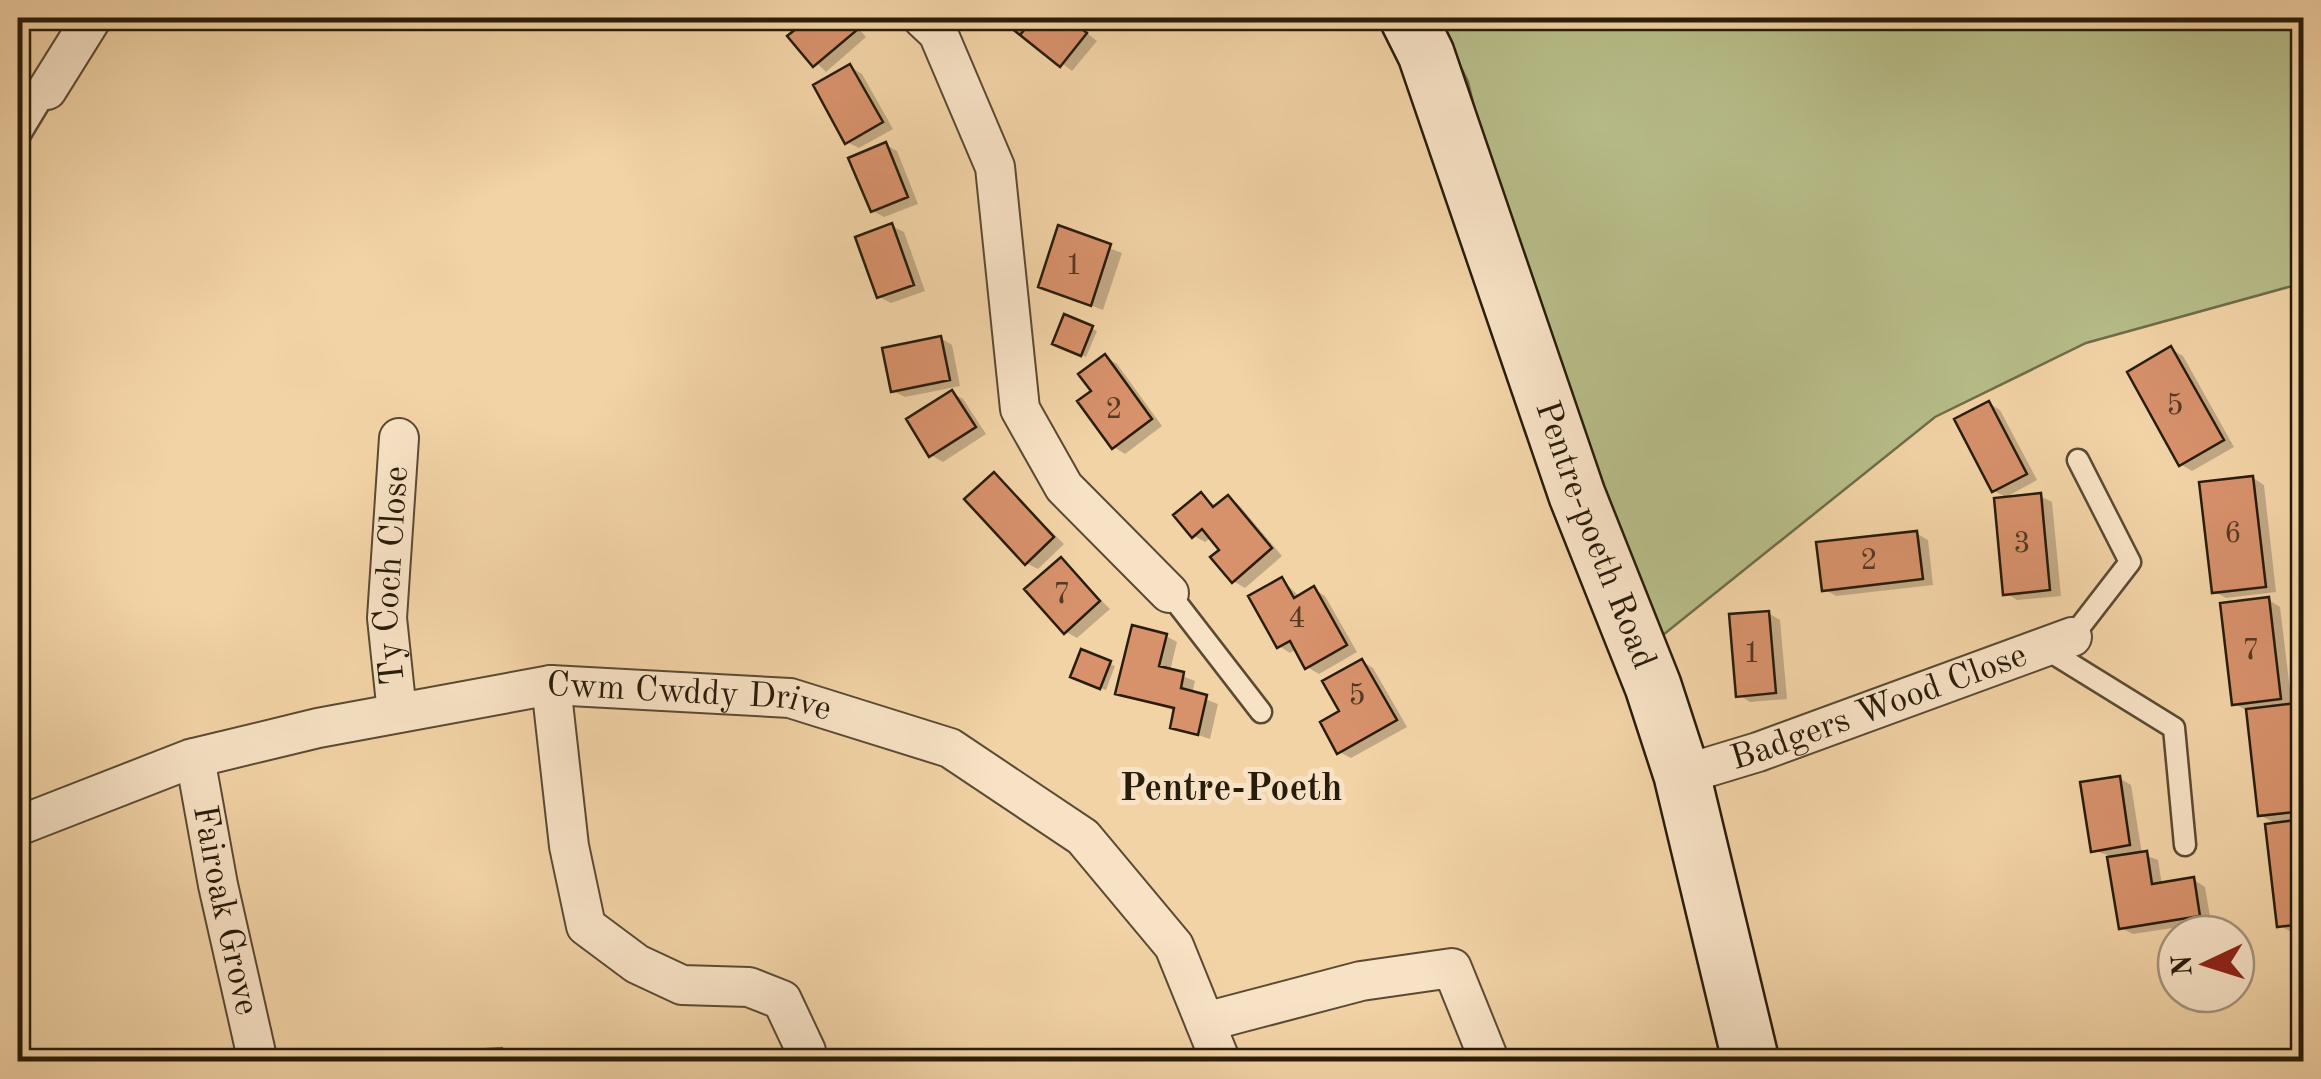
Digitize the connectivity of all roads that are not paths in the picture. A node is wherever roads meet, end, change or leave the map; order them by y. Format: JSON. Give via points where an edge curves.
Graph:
{"nodes":[{"id":1,"x":92,"y":18,"type":"edge"},
{"id":2,"x":922,"y":18,"type":"edge"},
{"id":3,"x":1408,"y":18,"type":"edge"},
{"id":4,"x":47,"y":90,"type":"joint"},
{"id":5,"x":18,"y":138,"type":"edge"},
{"id":6,"x":400,"y":438,"type":"dead end"},
{"id":7,"x":2078,"y":460,"type":"dead end"},
{"id":8,"x":1169,"y":593,"type":"joint"},
{"id":9,"x":2057,"y":642,"type":"junction"},
{"id":10,"x":551,"y":685,"type":"junction"},
{"id":11,"x":1261,"y":712,"type":"dead end"},
{"id":12,"x":397,"y":713,"type":"junction"},
{"id":13,"x":195,"y":758,"type":"junction"},
{"id":14,"x":1682,"y":775,"type":"junction"},
{"id":15,"x":18,"y":826,"type":"edge"},
{"id":16,"x":2185,"y":845,"type":"dead end"},
{"id":17,"x":1205,"y":1022,"type":"junction"},
{"id":18,"x":806,"y":1052,"type":"dead end"},
{"id":19,"x":258,"y":1062,"type":"edge"},
{"id":20,"x":1221,"y":1062,"type":"edge"},
{"id":21,"x":1490,"y":1062,"type":"edge"},
{"id":22,"x":1751,"y":1062,"type":"edge"}],
"edges":[{"from":1,"to":4,"type":"street"},
{"from":2,"to":8,"type":"street","via":[[938,33],[995,166],[1020,409],[1064,487]]},
{"from":3,"to":14,"type":"street","name":"Pentre-poeth Road"},
{"from":4,"to":5,"type":"lane"},
{"from":6,"to":12,"type":"street","name":"Ty Coch Close","via":[[387,618]]},
{"from":7,"to":9,"type":"lane","via":[[2130,562]]},
{"from":8,"to":11,"type":"lane"},
{"from":9,"to":14,"type":"street","name":"Badgers Wood Close"},
{"from":9,"to":16,"type":"lane","via":[[2174,728]]},
{"from":10,"to":12,"type":"street","name":"Cwm Cwddy Drive"},
{"from":10,"to":17,"type":"street","name":"Cwm Cwddy Drive","via":[[790,698],[950,748],[1083,837],[1174,946]]},
{"from":10,"to":18,"type":"street","via":[[569,846],[586,926],[637,964],[682,986],[749,987],[782,1000]]},
{"from":12,"to":13,"type":"street","name":"Cwm Cwddy Drive"},
{"from":13,"to":15,"type":"street","name":"Cwm Cwddy Drive"},
{"from":13,"to":19,"type":"street","name":"Fairoak Grove"},
{"from":14,"to":22,"type":"street","name":"Pentre-poeth Road"},
{"from":17,"to":20,"type":"street","name":"Cwm Cwddy Drive"},
{"from":17,"to":21,"type":"street","via":[[1360,981],[1452,968]]}]}
